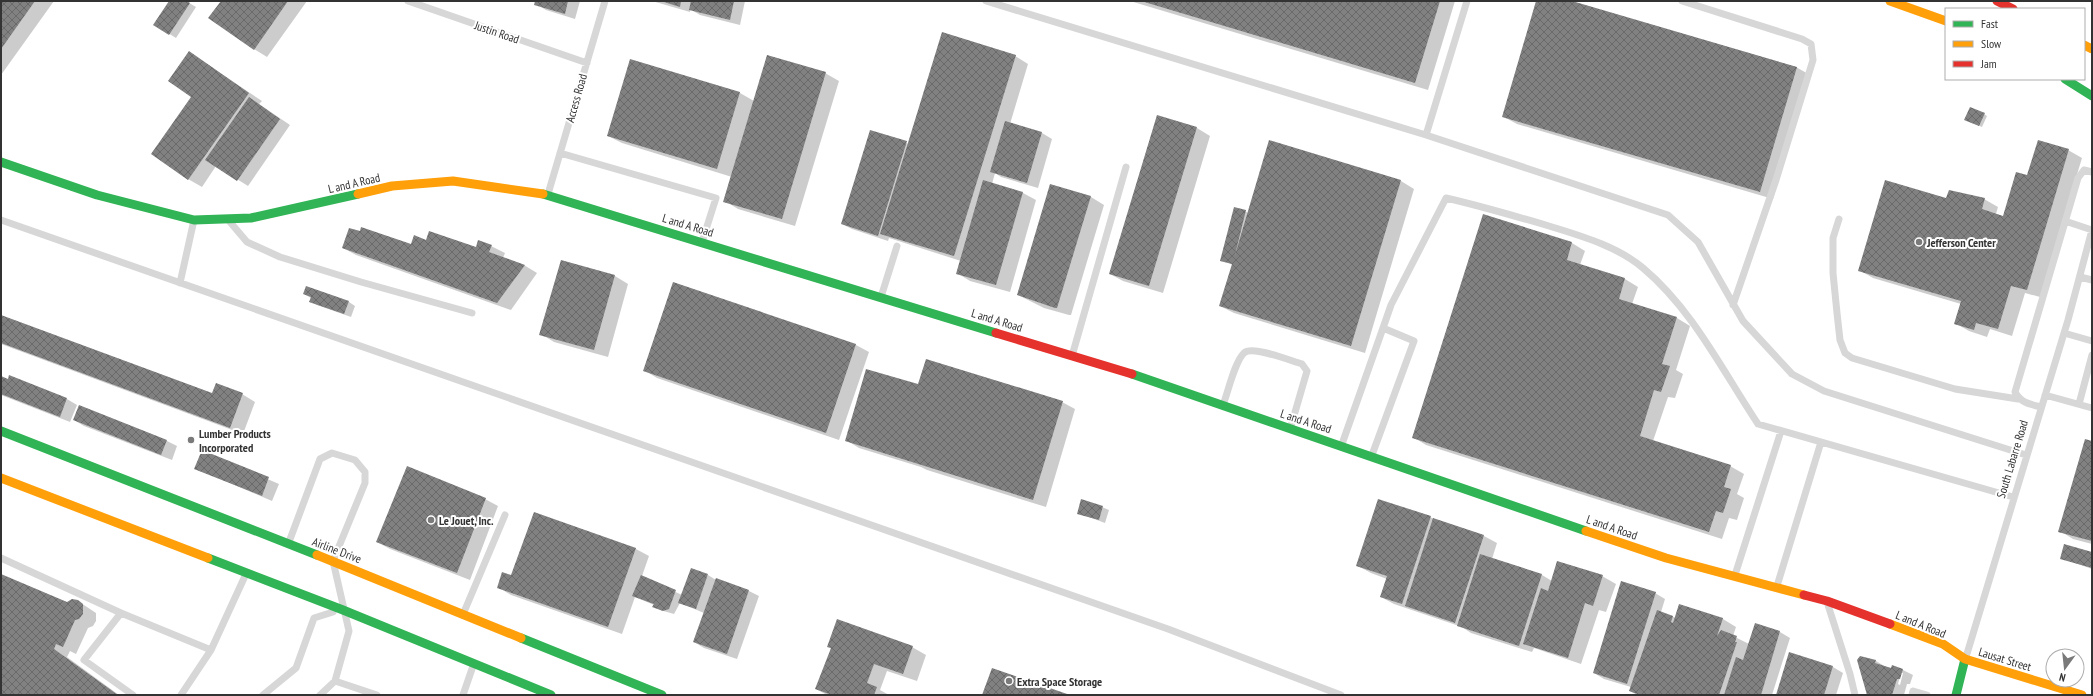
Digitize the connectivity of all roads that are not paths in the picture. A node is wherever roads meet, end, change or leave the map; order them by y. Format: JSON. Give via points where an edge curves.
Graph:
{"nodes":[{"id":1,"x":408,"y":1,"type":"edge"},
{"id":2,"x":605,"y":1,"type":"edge"},
{"id":3,"x":986,"y":1,"type":"edge"},
{"id":4,"x":1467,"y":1,"type":"edge"},
{"id":5,"x":1682,"y":1,"type":"edge"},
{"id":6,"x":1890,"y":1,"type":"edge"},
{"id":7,"x":1997,"y":1,"type":"edge"},
{"id":8,"x":2011,"y":8,"type":"edge"},
{"id":9,"x":1945,"y":22,"type":"edge"},
{"id":10,"x":587,"y":62,"type":"junction"},
{"id":11,"x":2067,"y":80,"type":"edge"},
{"id":12,"x":2092,"y":96,"type":"edge"},
{"id":13,"x":1426,"y":135,"type":"junction"},
{"id":14,"x":560,"y":154,"type":"junction"},
{"id":15,"x":1,"y":162,"type":"edge"},
{"id":16,"x":1126,"y":167,"type":"dead end"},
{"id":17,"x":2092,"y":172,"type":"edge"},
{"id":18,"x":548,"y":194,"type":"junction"},
{"id":19,"x":228,"y":219,"type":"junction"},
{"id":20,"x":1839,"y":219,"type":"dead end"},
{"id":21,"x":1,"y":220,"type":"edge"},
{"id":22,"x":194,"y":220,"type":"junction"},
{"id":23,"x":2065,"y":221,"type":"junction"},
{"id":24,"x":2092,"y":230,"type":"edge"},
{"id":25,"x":702,"y":242,"type":"junction"},
{"id":26,"x":897,"y":246,"type":"dead end"},
{"id":27,"x":2080,"y":277,"type":"junction"},
{"id":28,"x":2092,"y":280,"type":"edge"},
{"id":29,"x":180,"y":283,"type":"junction"},
{"id":30,"x":881,"y":297,"type":"junction"},
{"id":31,"x":1733,"y":305,"type":"junction"},
{"id":32,"x":472,"y":313,"type":"dead end"},
{"id":33,"x":1383,"y":328,"type":"junction"},
{"id":34,"x":2064,"y":333,"type":"junction"},
{"id":35,"x":2092,"y":341,"type":"edge"},
{"id":36,"x":2092,"y":355,"type":"edge"},
{"id":37,"x":1072,"y":356,"type":"junction"},
{"id":38,"x":2045,"y":395,"type":"junction"},
{"id":39,"x":2018,"y":399,"type":"junction"},
{"id":40,"x":2079,"y":404,"type":"junction"},
{"id":41,"x":1223,"y":405,"type":"junction"},
{"id":42,"x":2041,"y":407,"type":"junction"},
{"id":43,"x":2092,"y":408,"type":"edge"},
{"id":44,"x":1290,"y":428,"type":"junction"},
{"id":45,"x":1781,"y":430,"type":"junction"},
{"id":46,"x":1,"y":432,"type":"edge"},
{"id":47,"x":1821,"y":442,"type":"junction"},
{"id":48,"x":1342,"y":445,"type":"junction"},
{"id":49,"x":2026,"y":455,"type":"junction"},
{"id":50,"x":1372,"y":456,"type":"junction"},
{"id":51,"x":1,"y":478,"type":"edge"},
{"id":52,"x":2013,"y":497,"type":"junction"},
{"id":53,"x":505,"y":515,"type":"dead end"},
{"id":54,"x":288,"y":544,"type":"junction"},
{"id":55,"x":1,"y":558,"type":"edge"},
{"id":56,"x":333,"y":561,"type":"junction"},
{"id":57,"x":246,"y":573,"type":"junction"},
{"id":58,"x":1735,"y":577,"type":"junction"},
{"id":59,"x":1776,"y":588,"type":"junction"},
{"id":60,"x":1827,"y":601,"type":"junction"},
{"id":61,"x":343,"y":610,"type":"junction"},
{"id":62,"x":120,"y":613,"type":"junction"},
{"id":63,"x":464,"y":614,"type":"junction"},
{"id":64,"x":211,"y":650,"type":"junction"},
{"id":65,"x":1966,"y":659,"type":"junction"},
{"id":66,"x":474,"y":664,"type":"junction"},
{"id":67,"x":335,"y":681,"type":"junction"},
{"id":68,"x":133,"y":695,"type":"edge"},
{"id":69,"x":181,"y":695,"type":"edge"},
{"id":70,"x":263,"y":695,"type":"edge"},
{"id":71,"x":320,"y":695,"type":"edge"},
{"id":72,"x":377,"y":695,"type":"edge"},
{"id":73,"x":463,"y":695,"type":"edge"},
{"id":74,"x":551,"y":695,"type":"edge"},
{"id":75,"x":662,"y":695,"type":"edge"},
{"id":76,"x":1341,"y":695,"type":"edge"},
{"id":77,"x":1855,"y":695,"type":"edge"},
{"id":78,"x":1912,"y":695,"type":"edge"},
{"id":79,"x":1927,"y":695,"type":"edge"},
{"id":80,"x":1956,"y":695,"type":"edge"},
{"id":81,"x":2082,"y":695,"type":"edge"}],
"edges":[{"from":1,"to":10,"type":"lane","name":"Justin Road"},
{"from":2,"to":10,"type":"lane","name":"Access Road"},
{"from":3,"to":13,"type":"lane"},
{"from":4,"to":13,"type":"lane"},
{"from":5,"to":31,"type":"lane","via":[[1811,44],[1813,60],[1776,180]]},
{"from":6,"to":9,"type":"main road"},
{"from":7,"to":8,"type":"main road"},
{"from":10,"to":14,"type":"lane","name":"Access Road"},
{"from":11,"to":12,"type":"main road"},
{"from":13,"to":31,"type":"lane","via":[[1668,215],[1698,242]]},
{"from":14,"to":18,"type":"lane","name":"Access Road"},
{"from":14,"to":25,"type":"lane","via":[[716,198]]},
{"from":15,"to":22,"type":"main road","name":"L and A Road","via":[[97,195]]},
{"from":16,"to":37,"type":"lane"},
{"from":17,"to":23,"type":"lane","via":[[2084,170],[2078,178]]},
{"from":18,"to":19,"type":"main road","name":"L and A Road","via":[[453,181],[392,186],[251,218]]},
{"from":18,"to":25,"type":"main road","name":"L and A Road"},
{"from":19,"to":22,"type":"main road","name":"L and A Road"},
{"from":19,"to":32,"type":"lane","via":[[247,242],[280,257]]},
{"from":20,"to":39,"type":"lane","via":[[1833,238],[1833,273],[1840,340],[1845,353],[1852,358],[1955,388]]},
{"from":21,"to":29,"type":"lane"},
{"from":22,"to":29,"type":"lane"},
{"from":23,"to":24,"type":"lane"},
{"from":23,"to":39,"type":"lane","via":[[2015,392]]},
{"from":24,"to":27,"type":"lane","name":"South Labarre Road"},
{"from":25,"to":30,"type":"main road","name":"L and A Road"},
{"from":26,"to":30,"type":"lane"},
{"from":27,"to":28,"type":"lane"},
{"from":27,"to":34,"type":"lane","name":"South Labarre Road"},
{"from":29,"to":76,"type":"lane","via":[[1160,626]]},
{"from":30,"to":37,"type":"main road","name":"L and A Road"},
{"from":31,"to":49,"type":"lane","via":[[1743,321],[1792,374],[1818,387]]},
{"from":33,"to":45,"type":"lane","via":[[1391,305],[1446,198],[1488,208],[1588,238],[1642,267],[1668,291],[1696,326],[1758,424]]},
{"from":33,"to":48,"type":"lane"},
{"from":33,"to":50,"type":"lane","via":[[1414,341]]},
{"from":34,"to":35,"type":"lane"},
{"from":34,"to":38,"type":"lane","name":"South Labarre Road"},
{"from":36,"to":40,"type":"lane"},
{"from":37,"to":41,"type":"main road","name":"L and A Road"},
{"from":38,"to":40,"type":"lane"},
{"from":38,"to":42,"type":"lane","name":"South Labarre Road"},
{"from":39,"to":42,"type":"lane"},
{"from":40,"to":43,"type":"lane"},
{"from":41,"to":44,"type":"main road","name":"L and A Road"},
{"from":41,"to":44,"type":"lane","via":[[1239,359],[1244,352],[1254,350],[1302,364],[1307,371],[1306,378]]},
{"from":42,"to":49,"type":"lane","name":"South Labarre Road"},
{"from":44,"to":48,"type":"main road","name":"L and A Road"},
{"from":45,"to":47,"type":"lane"},
{"from":45,"to":58,"type":"lane"},
{"from":46,"to":54,"type":"main road","name":"Airline Drive"},
{"from":47,"to":52,"type":"lane"},
{"from":47,"to":59,"type":"lane"},
{"from":48,"to":50,"type":"main road","name":"L and A Road"},
{"from":49,"to":52,"type":"lane","name":"South Labarre Road"},
{"from":50,"to":58,"type":"main road","name":"L and A Road","via":[[1666,558]]},
{"from":51,"to":57,"type":"main road"},
{"from":52,"to":65,"type":"lane","name":"South Labarre Road"},
{"from":53,"to":63,"type":"lane"},
{"from":54,"to":56,"type":"main road","name":"Airline Drive"},
{"from":54,"to":56,"type":"lane","via":[[320,459],[332,454],[355,460],[366,472],[365,483]]},
{"from":55,"to":62,"type":"lane"},
{"from":56,"to":61,"type":"lane"},
{"from":56,"to":63,"type":"main road","name":"Airline Drive"},
{"from":57,"to":61,"type":"main road"},
{"from":57,"to":64,"type":"lane"},
{"from":58,"to":59,"type":"main road","name":"L and A Road"},
{"from":59,"to":60,"type":"main road","name":"L and A Road"},
{"from":60,"to":65,"type":"main road","name":"L and A Road","via":[[1943,644]]},
{"from":60,"to":77,"type":"lane"},
{"from":61,"to":66,"type":"main road"},
{"from":61,"to":67,"type":"lane","via":[[349,631]]},
{"from":61,"to":70,"type":"lane","via":[[314,618],[296,668]]},
{"from":62,"to":64,"type":"lane"},
{"from":62,"to":68,"type":"lane","via":[[84,660]]},
{"from":63,"to":75,"type":"main road","name":"Airline Drive"},
{"from":64,"to":69,"type":"lane"},
{"from":65,"to":80,"type":"main road","name":"South Labarre Road"},
{"from":65,"to":81,"type":"main road","name":"Lausat Street"},
{"from":66,"to":73,"type":"lane"},
{"from":66,"to":74,"type":"main road"},
{"from":67,"to":71,"type":"lane"},
{"from":67,"to":72,"type":"lane"},
{"from":78,"to":79,"type":"lane","via":[[1913,691]]}]}
